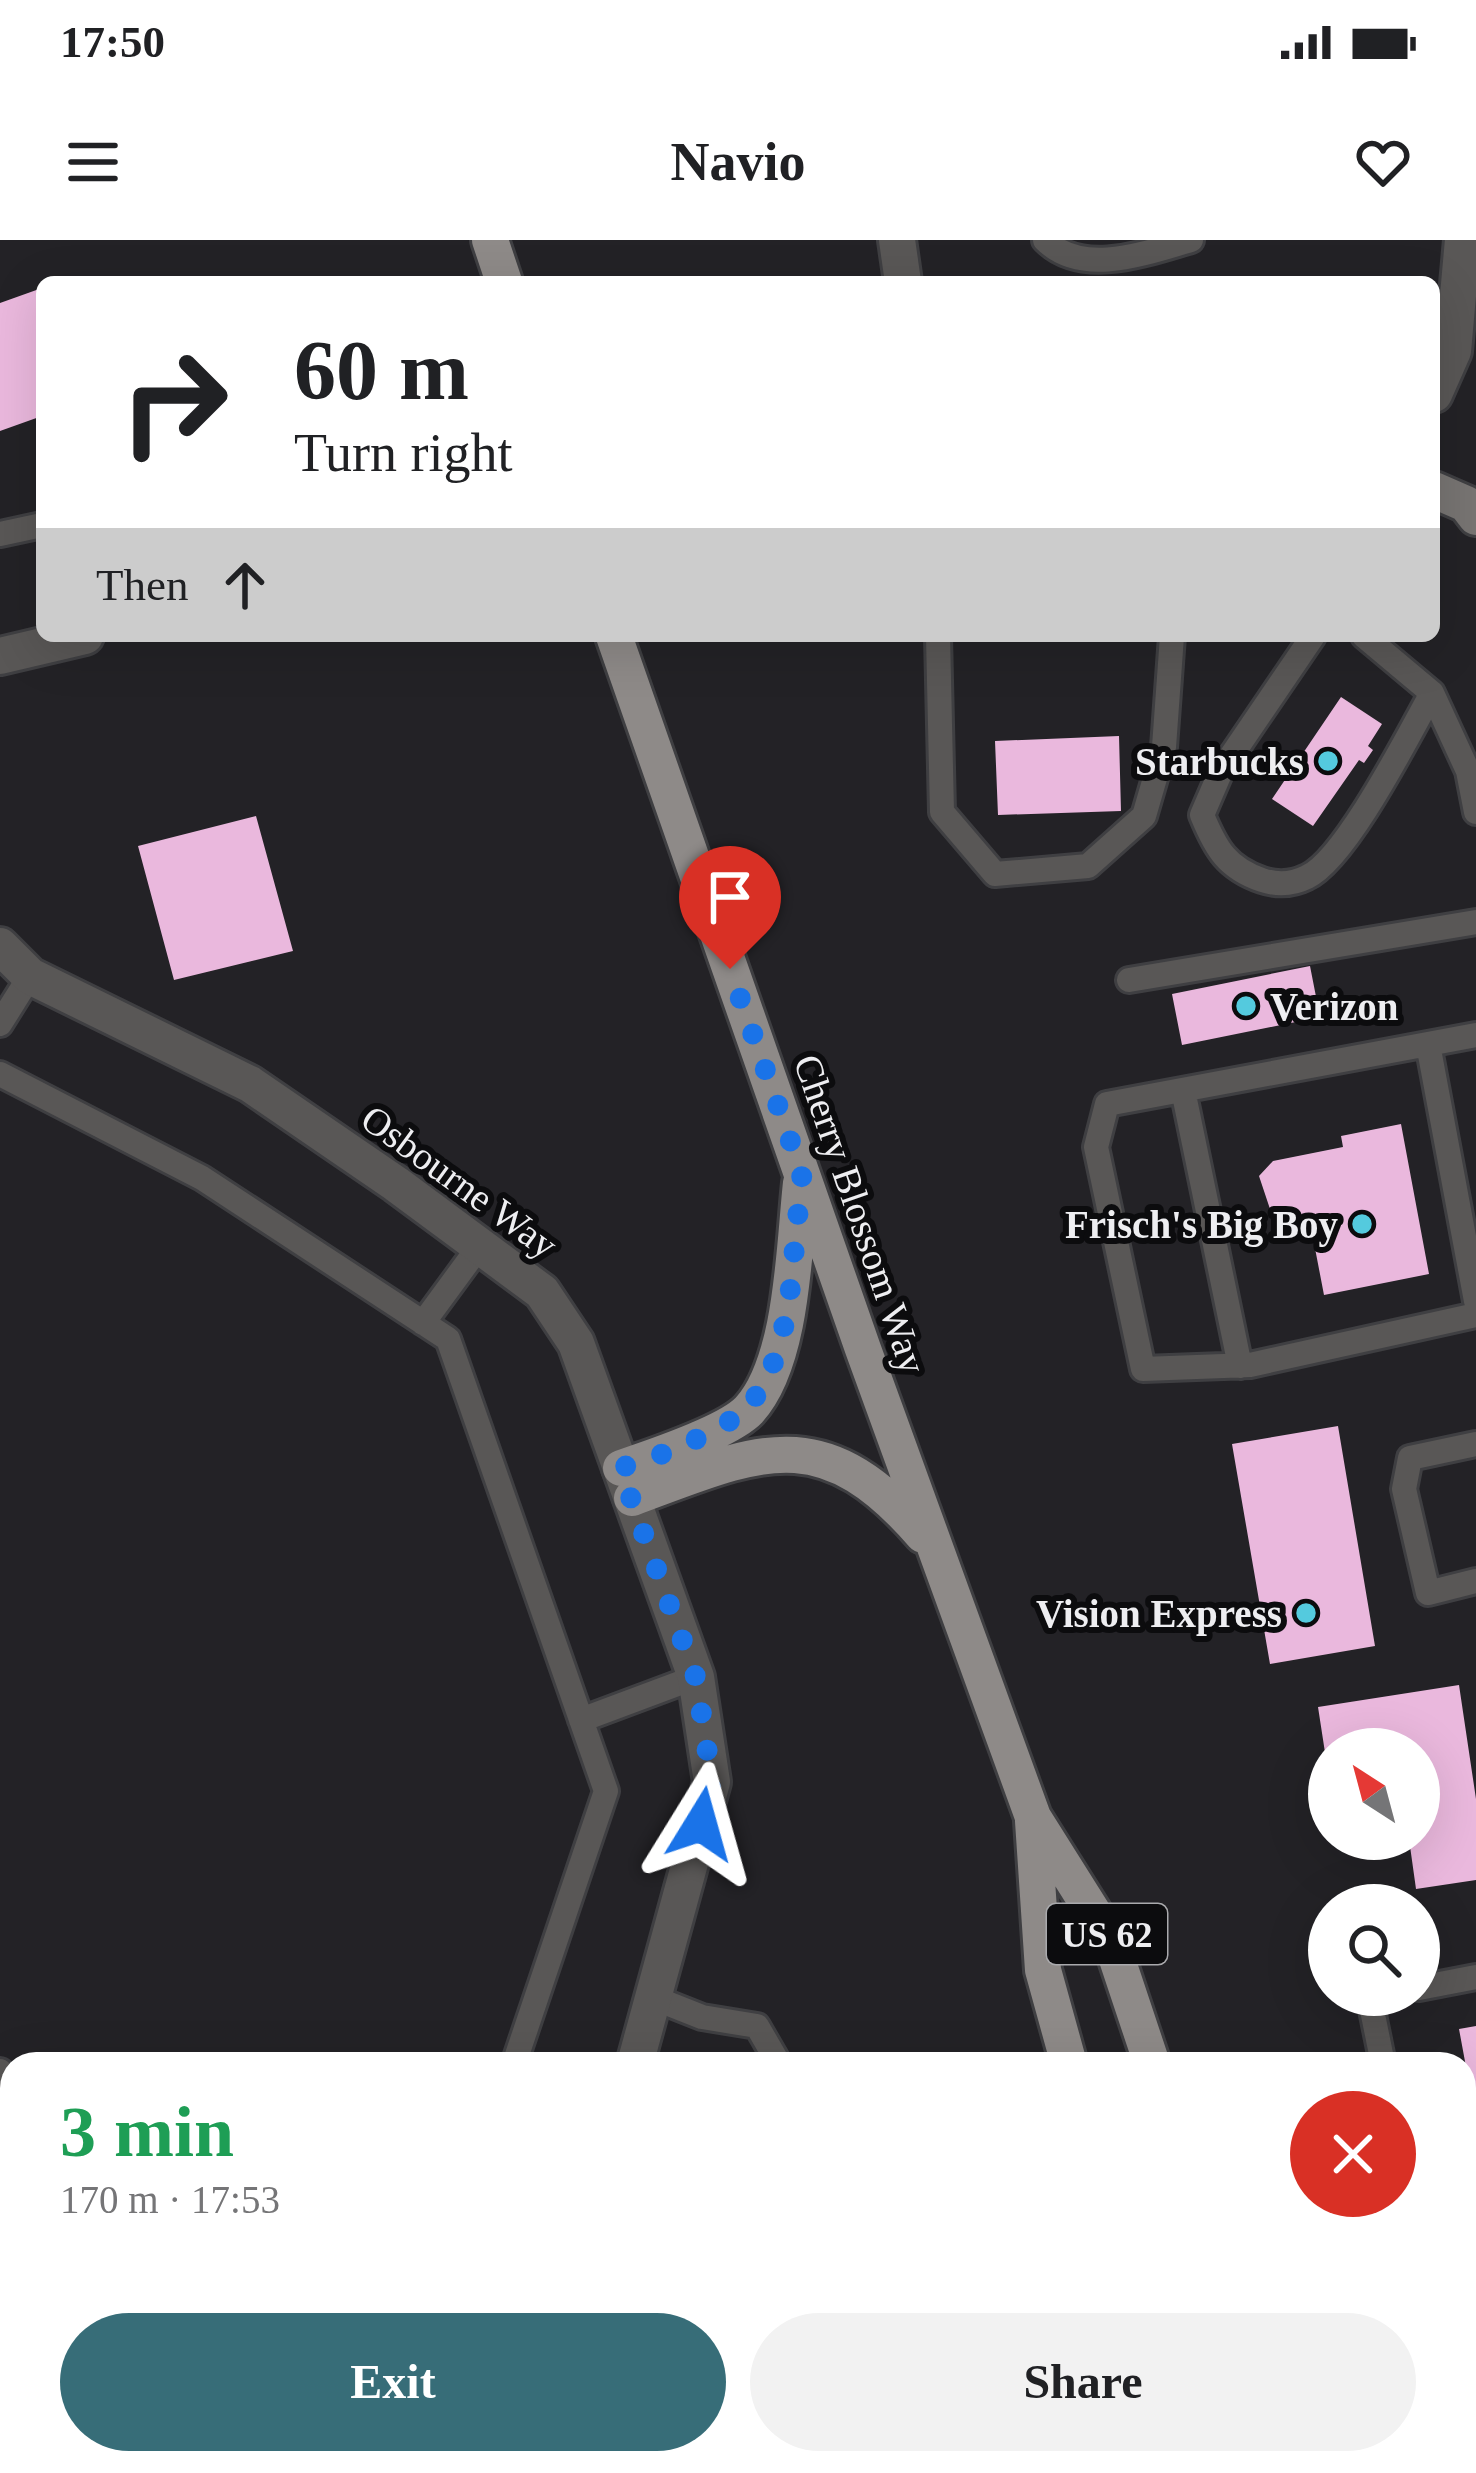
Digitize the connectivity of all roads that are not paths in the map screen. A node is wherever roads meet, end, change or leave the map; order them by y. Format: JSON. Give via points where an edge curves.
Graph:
{"nodes":[{"id":1,"x":490,"y":240,"type":"edge"},
{"id":2,"x":897,"y":240,"type":"edge"},
{"id":3,"x":1045,"y":240,"type":"edge"},
{"id":4,"x":1191,"y":240,"type":"edge"},
{"id":5,"x":1462,"y":240,"type":"edge"},
{"id":6,"x":502,"y":276,"type":"edge"},
{"id":7,"x":902,"y":276,"type":"edge"},
{"id":8,"x":1465,"y":350,"type":"edge"},
{"id":9,"x":1440,"y":385,"type":"edge"},
{"id":10,"x":1440,"y":493,"type":"edge"},
{"id":11,"x":1476,"y":517,"type":"edge"},
{"id":12,"x":36,"y":526,"type":"edge"},
{"id":13,"x":0,"y":534,"type":"edge"},
{"id":14,"x":60,"y":642,"type":"edge"},
{"id":15,"x":616,"y":642,"type":"edge"},
{"id":16,"x":938,"y":642,"type":"edge"},
{"id":17,"x":1172,"y":642,"type":"edge"},
{"id":18,"x":1309,"y":642,"type":"edge"},
{"id":19,"x":1371,"y":642,"type":"edge"},
{"id":20,"x":0,"y":656,"type":"edge"},
{"id":21,"x":1432,"y":693,"type":"junction"},
{"id":22,"x":1476,"y":812,"type":"edge"},
{"id":23,"x":1476,"y":922,"type":"edge"},
{"id":24,"x":0,"y":946,"type":"edge"},
{"id":25,"x":30,"y":976,"type":"junction"},
{"id":26,"x":1129,"y":980,"type":"dead end"},
{"id":27,"x":0,"y":1024,"type":"edge"},
{"id":28,"x":1476,"y":1035,"type":"edge"},
{"id":29,"x":1428,"y":1044,"type":"junction"},
{"id":30,"x":0,"y":1074,"type":"edge"},
{"id":31,"x":1183,"y":1090,"type":"junction"},
{"id":32,"x":802,"y":1174,"type":"junction"},
{"id":33,"x":481,"y":1244,"type":"junction"},
{"id":34,"x":1476,"y":1301,"type":"edge"},
{"id":35,"x":1476,"y":1315,"type":"edge"},
{"id":36,"x":423,"y":1323,"type":"junction"},
{"id":37,"x":1240,"y":1366,"type":"junction"},
{"id":38,"x":1476,"y":1444,"type":"edge"},
{"id":39,"x":626,"y":1483,"type":"junction"},
{"id":40,"x":936,"y":1550,"type":"junction"},
{"id":41,"x":1476,"y":1581,"type":"edge"},
{"id":42,"x":696,"y":1678,"type":"junction"},
{"id":43,"x":581,"y":1720,"type":"junction"},
{"id":44,"x":1033,"y":1817,"type":"junction"},
{"id":45,"x":1476,"y":1977,"type":"edge"},
{"id":46,"x":1440,"y":1984,"type":"edge"},
{"id":47,"x":654,"y":1999,"type":"junction"},
{"id":48,"x":1373,"y":2016,"type":"edge"},
{"id":49,"x":518,"y":2052,"type":"edge"},
{"id":50,"x":639,"y":2052,"type":"edge"},
{"id":51,"x":772,"y":2052,"type":"edge"},
{"id":52,"x":1066,"y":2052,"type":"edge"},
{"id":53,"x":1148,"y":2052,"type":"edge"},
{"id":54,"x":1381,"y":2052,"type":"edge"}],
"edges":[{"from":1,"to":6,"type":"main road"},
{"from":2,"to":7,"type":"street"},
{"from":3,"to":4,"type":"lane","via":[[1059,254],[1089,261]]},
{"from":5,"to":8,"type":"street"},
{"from":8,"to":9,"type":"street"},
{"from":10,"to":11,"type":"main road"},
{"from":12,"to":13,"type":"lane"},
{"from":14,"to":20,"type":"street"},
{"from":15,"to":32,"type":"main road","name":"Cherry Blossom Way","number":"US 62"},
{"from":16,"to":17,"type":"lane","via":[[942,812],[994,874],[1088,866],[1144,816],[1164,747]]},
{"from":18,"to":21,"type":"lane","via":[[1221,771],[1202,815],[1216,850],[1238,872],[1277,885],[1310,877],[1344,839]]},
{"from":19,"to":21,"type":"lane"},
{"from":21,"to":22,"type":"lane","via":[[1468,771]]},
{"from":23,"to":26,"type":"lane"},
{"from":24,"to":25,"type":"street","name":"Osbourne Way"},
{"from":25,"to":27,"type":"lane"},
{"from":25,"to":33,"type":"street","name":"Osbourne Way","via":[[250,1084]]},
{"from":28,"to":29,"type":"lane"},
{"from":29,"to":31,"type":"lane"},
{"from":29,"to":34,"type":"lane"},
{"from":30,"to":36,"type":"lane","via":[[202,1178]]},
{"from":31,"to":37,"type":"lane"},
{"from":31,"to":37,"type":"lane","via":[[1107,1103],[1096,1147],[1144,1369]]},
{"from":32,"to":39,"type":"main road","via":[[788,1312],[748,1411]]},
{"from":32,"to":40,"type":"main road","name":"Cherry Blossom Way","number":"US 62"},
{"from":33,"to":36,"type":"lane"},
{"from":33,"to":39,"type":"street","name":"Osbourne Way","via":[[542,1292],[576,1343]]},
{"from":35,"to":37,"type":"lane"},
{"from":36,"to":43,"type":"lane","via":[[448,1339]]},
{"from":38,"to":41,"type":"lane","via":[[1410,1458],[1404,1489],[1428,1593]]},
{"from":39,"to":40,"type":"main road","via":[[762,1455],[810,1454],[857,1474]]},
{"from":39,"to":42,"type":"street","name":"Osbourne Way"},
{"from":40,"to":44,"type":"main road","name":"Cherry Blossom Way","number":"US 62"},
{"from":42,"to":43,"type":"lane"},
{"from":42,"to":47,"type":"street","name":"Osbourne Way","via":[[712,1782]]},
{"from":43,"to":49,"type":"lane","via":[[606,1791]]},
{"from":44,"to":52,"type":"main road","name":"Cherry Blossom Way","number":"US 62","via":[[1043,1970]]},
{"from":44,"to":53,"type":"main road","name":"Cherry Blossom Way","number":"US 62","via":[[1111,1941]]},
{"from":45,"to":46,"type":"lane"},
{"from":47,"to":50,"type":"street","name":"Osbourne Way"},
{"from":47,"to":51,"type":"lane","via":[[757,2026]]},
{"from":48,"to":54,"type":"lane"}]}
